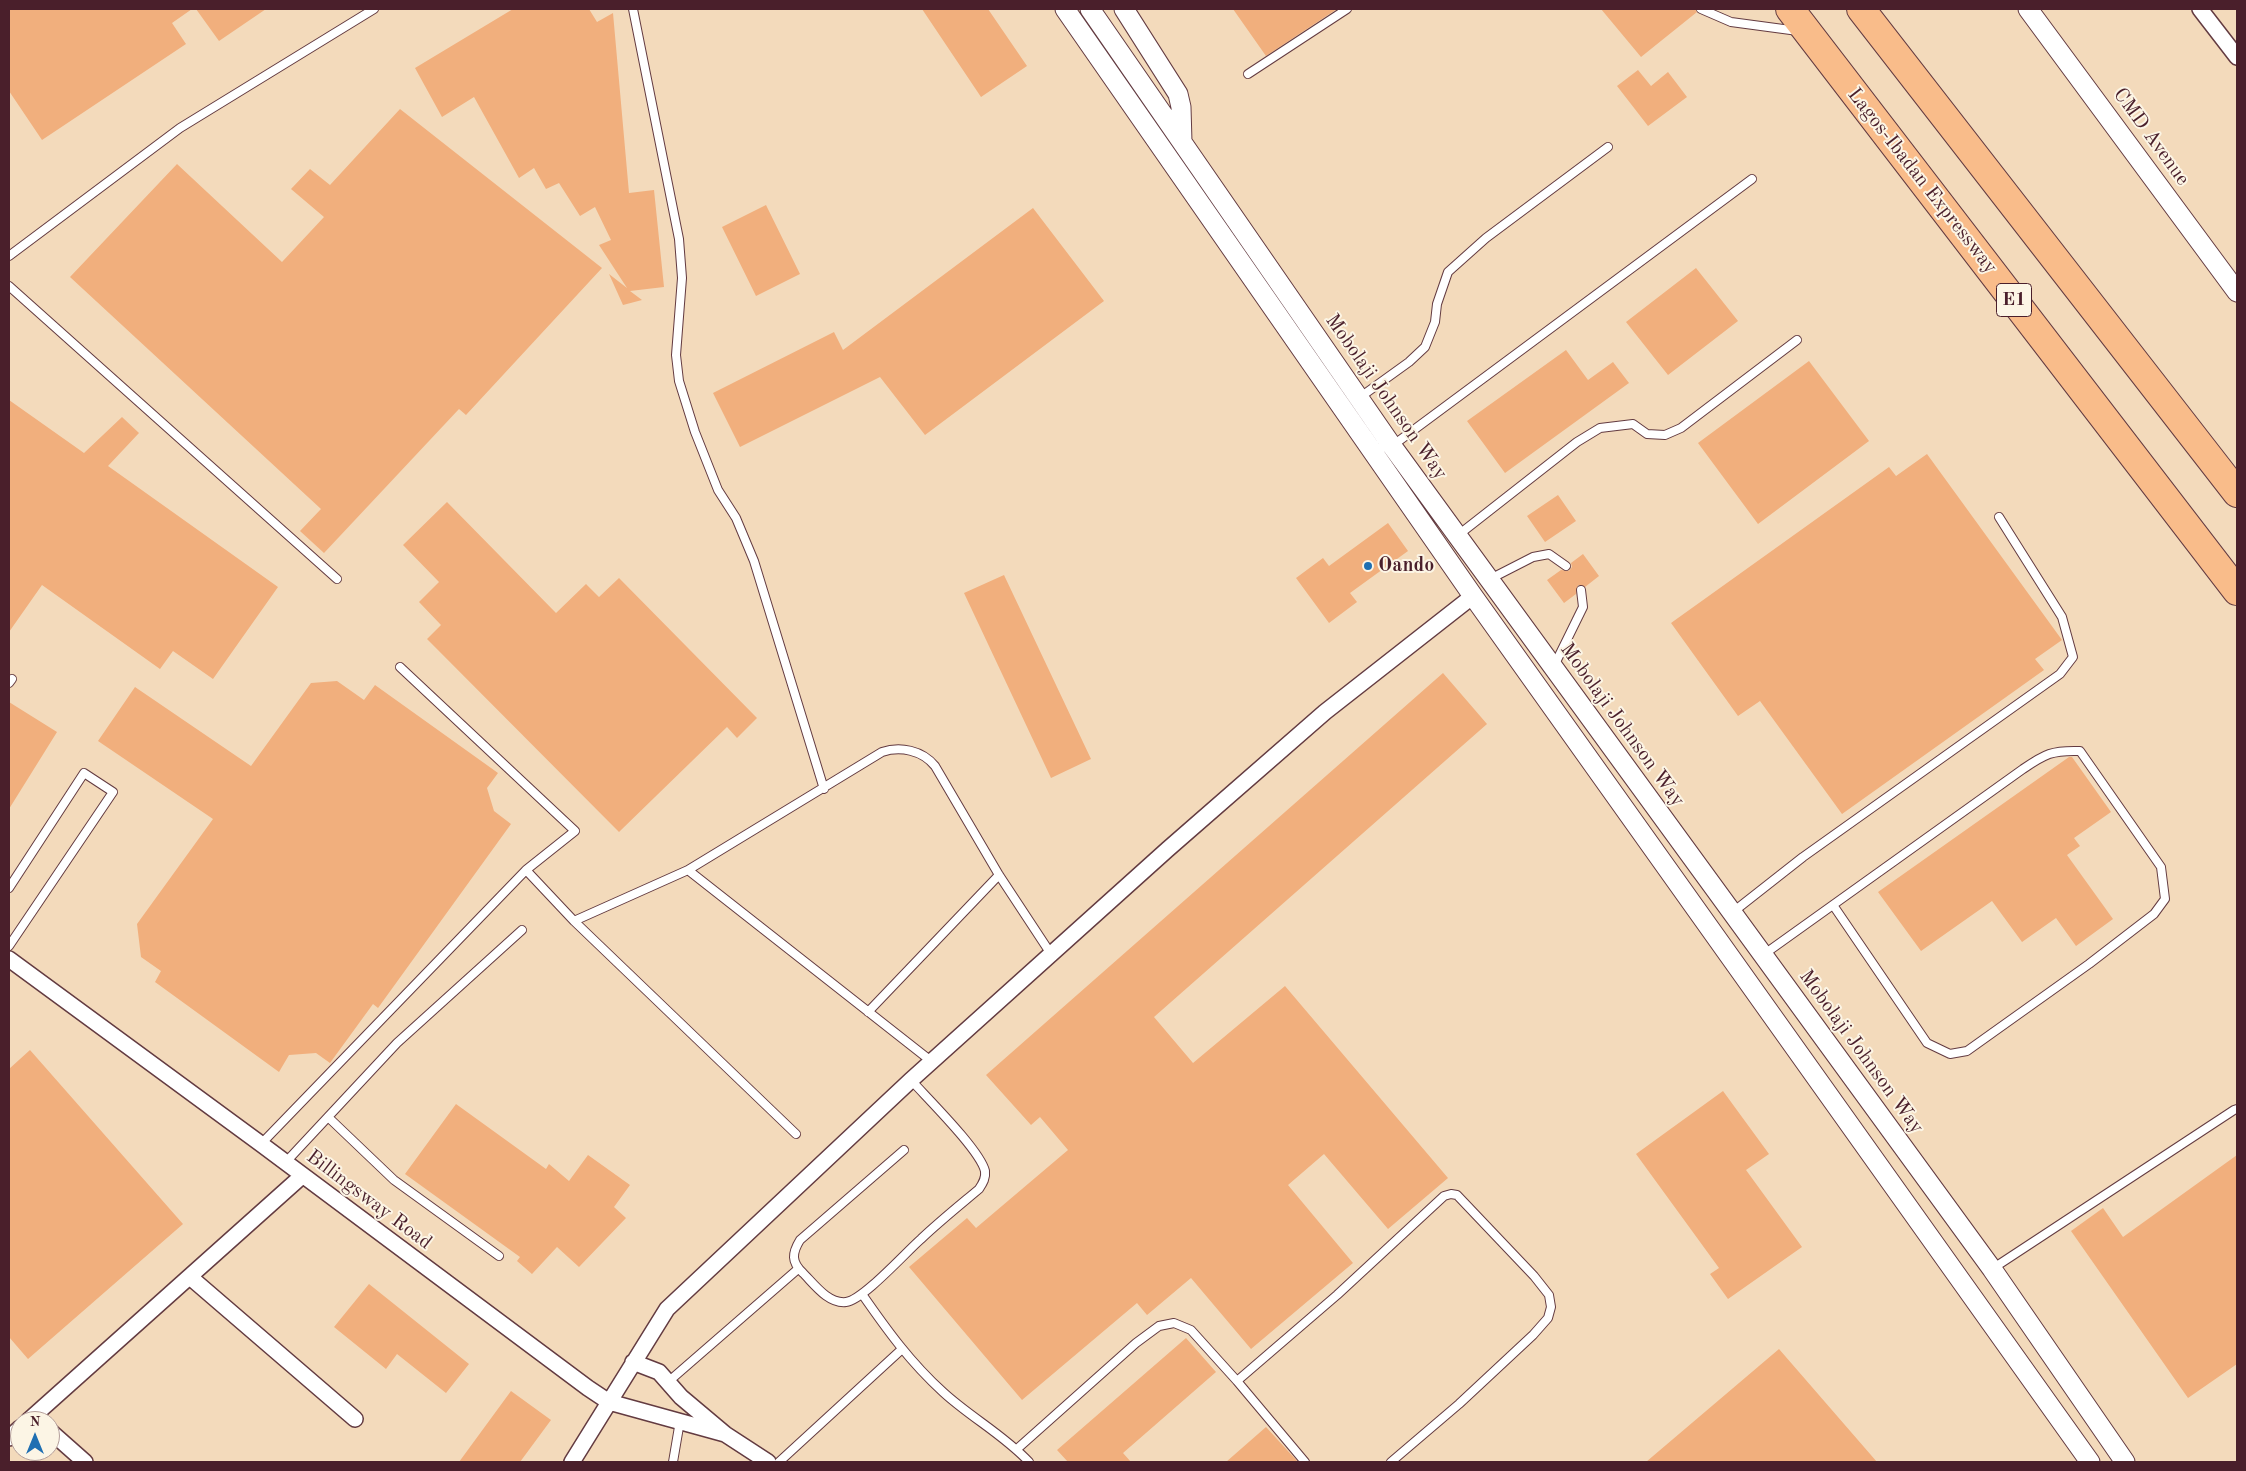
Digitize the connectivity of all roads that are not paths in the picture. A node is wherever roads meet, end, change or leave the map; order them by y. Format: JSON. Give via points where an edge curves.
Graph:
{"nodes":[{"id":1,"x":374,"y":9,"type":"edge"},
{"id":2,"x":633,"y":9,"type":"edge"},
{"id":3,"x":1065,"y":9,"type":"edge"},
{"id":4,"x":1090,"y":9,"type":"edge"},
{"id":5,"x":1124,"y":9,"type":"edge"},
{"id":6,"x":1347,"y":9,"type":"edge"},
{"id":7,"x":1701,"y":9,"type":"edge"},
{"id":8,"x":1790,"y":9,"type":"edge"},
{"id":9,"x":1861,"y":9,"type":"edge"},
{"id":10,"x":2028,"y":9,"type":"edge"},
{"id":11,"x":2200,"y":9,"type":"edge"},
{"id":12,"x":1808,"y":32,"type":"junction"},
{"id":13,"x":2237,"y":57,"type":"edge"},
{"id":14,"x":1248,"y":74,"type":"dead end"},
{"id":15,"x":1182,"y":142,"type":"junction"},
{"id":16,"x":1608,"y":147,"type":"dead end"},
{"id":17,"x":1752,"y":179,"type":"dead end"},
{"id":18,"x":9,"y":256,"type":"edge"},
{"id":19,"x":9,"y":286,"type":"edge"},
{"id":20,"x":2237,"y":292,"type":"edge"},
{"id":21,"x":1797,"y":340,"type":"dead end"},
{"id":22,"x":1359,"y":398,"type":"junction"},
{"id":23,"x":1392,"y":446,"type":"junction"},
{"id":24,"x":2237,"y":493,"type":"edge"},
{"id":25,"x":1999,"y":517,"type":"dead end"},
{"id":26,"x":1457,"y":536,"type":"junction"},
{"id":27,"x":1566,"y":566,"type":"dead end"},
{"id":28,"x":337,"y":578,"type":"dead end"},
{"id":29,"x":1489,"y":580,"type":"junction"},
{"id":30,"x":1581,"y":590,"type":"dead end"},
{"id":31,"x":2237,"y":591,"type":"edge"},
{"id":32,"x":1473,"y":596,"type":"junction"},
{"id":33,"x":400,"y":667,"type":"dead end"},
{"id":34,"x":1553,"y":668,"type":"junction"},
{"id":35,"x":824,"y":789,"type":"junction"},
{"id":36,"x":526,"y":870,"type":"junction"},
{"id":37,"x":688,"y":870,"type":"junction"},
{"id":38,"x":999,"y":875,"type":"junction"},
{"id":39,"x":9,"y":888,"type":"edge"},
{"id":40,"x":1833,"y":905,"type":"junction"},
{"id":41,"x":1732,"y":914,"type":"junction"},
{"id":42,"x":574,"y":921,"type":"junction"},
{"id":43,"x":522,"y":930,"type":"dead end"},
{"id":44,"x":9,"y":946,"type":"edge"},
{"id":45,"x":1051,"y":954,"type":"junction"},
{"id":46,"x":1762,"y":956,"type":"junction"},
{"id":47,"x":9,"y":959,"type":"edge"},
{"id":48,"x":868,"y":1012,"type":"junction"},
{"id":49,"x":931,"y":1061,"type":"junction"},
{"id":50,"x":910,"y":1080,"type":"junction"},
{"id":51,"x":2237,"y":1110,"type":"edge"},
{"id":52,"x":328,"y":1117,"type":"junction"},
{"id":53,"x":796,"y":1134,"type":"dead end"},
{"id":54,"x":261,"y":1144,"type":"junction"},
{"id":55,"x":904,"y":1150,"type":"dead end"},
{"id":56,"x":285,"y":1163,"type":"junction"},
{"id":57,"x":302,"y":1176,"type":"junction"},
{"id":58,"x":499,"y":1256,"type":"dead end"},
{"id":59,"x":798,"y":1269,"type":"junction"},
{"id":60,"x":1992,"y":1269,"type":"junction"},
{"id":61,"x":190,"y":1277,"type":"junction"},
{"id":62,"x":862,"y":1294,"type":"junction"},
{"id":63,"x":901,"y":1350,"type":"junction"},
{"id":64,"x":633,"y":1362,"type":"junction"},
{"id":65,"x":1237,"y":1381,"type":"junction"},
{"id":66,"x":668,"y":1382,"type":"junction"},
{"id":67,"x":609,"y":1402,"type":"junction"},
{"id":68,"x":43,"y":1411,"type":"edge"},
{"id":69,"x":355,"y":1419,"type":"dead end"},
{"id":70,"x":680,"y":1422,"type":"junction"},
{"id":71,"x":725,"y":1434,"type":"junction"},
{"id":72,"x":60,"y":1440,"type":"edge"},
{"id":73,"x":1017,"y":1449,"type":"junction"},
{"id":74,"x":85,"y":1462,"type":"edge"},
{"id":75,"x":572,"y":1462,"type":"edge"},
{"id":76,"x":673,"y":1462,"type":"edge"},
{"id":77,"x":768,"y":1462,"type":"edge"},
{"id":78,"x":779,"y":1462,"type":"edge"},
{"id":79,"x":1030,"y":1462,"type":"edge"},
{"id":80,"x":1305,"y":1462,"type":"edge"},
{"id":81,"x":1391,"y":1462,"type":"edge"},
{"id":82,"x":2090,"y":1462,"type":"edge"},
{"id":83,"x":2125,"y":1462,"type":"edge"}],
"edges":[{"from":1,"to":18,"type":"lane","via":[[180,128]]},
{"from":2,"to":35,"type":"lane","via":[[679,239],[682,278],[676,355],[679,381],[718,490],[736,518],[754,562]]},
{"from":3,"to":32,"type":"street","name":"Mobolaji Johnson Way"},
{"from":4,"to":15,"type":"street","name":"Mobolaji Johnson Way"},
{"from":5,"to":15,"type":"street","via":[[1178,94]]},
{"from":6,"to":14,"type":"lane"},
{"from":7,"to":12,"type":"lane","via":[[1730,22]]},
{"from":8,"to":12,"type":"highway","name":"Lagos-Ibadan Expressway","number":"E1"},
{"from":9,"to":24,"type":"highway"},
{"from":10,"to":20,"type":"street","name":"CMD Avenue"},
{"from":11,"to":13,"type":"street"},
{"from":12,"to":31,"type":"highway","name":"Lagos-Ibadan Expressway","number":"E1"},
{"from":15,"to":22,"type":"street","name":"Mobolaji Johnson Way"},
{"from":16,"to":22,"type":"lane","via":[[1486,238],[1448,272],[1426,347]]},
{"from":17,"to":23,"type":"lane"},
{"from":19,"to":28,"type":"lane"},
{"from":21,"to":26,"type":"lane","via":[[1681,428],[1665,435],[1647,434],[1633,424],[1600,428],[1577,442]]},
{"from":22,"to":23,"type":"street","name":"Mobolaji Johnson Way"},
{"from":23,"to":26,"type":"street","name":"Mobolaji Johnson Way"},
{"from":25,"to":41,"type":"lane","via":[[2062,617],[2073,657],[2060,674],[1802,857]]},
{"from":26,"to":29,"type":"street","name":"Mobolaji Johnson Way"},
{"from":27,"to":29,"type":"lane","via":[[1549,554],[1533,557]]},
{"from":29,"to":34,"type":"street","name":"Mobolaji Johnson Way"},
{"from":30,"to":34,"type":"lane","via":[[1584,607]]},
{"from":32,"to":45,"type":"street","via":[[1325,712]]},
{"from":32,"to":82,"type":"street","name":"Mobolaji Johnson Way"},
{"from":33,"to":36,"type":"lane","via":[[575,830]]},
{"from":34,"to":41,"type":"street","name":"Mobolaji Johnson Way"},
{"from":35,"to":37,"type":"lane"},
{"from":35,"to":38,"type":"lane","via":[[893,748],[909,750],[930,760]]},
{"from":36,"to":42,"type":"lane"},
{"from":36,"to":54,"type":"lane"},
{"from":37,"to":42,"type":"lane"},
{"from":37,"to":48,"type":"lane"},
{"from":38,"to":45,"type":"lane"},
{"from":38,"to":48,"type":"lane"},
{"from":39,"to":44,"type":"lane","via":[[84,773],[112,792]]},
{"from":40,"to":40,"type":"lane","via":[[2041,757],[2059,750],[2080,751],[2161,866],[2165,899],[2154,914],[1967,1051],[1950,1054],[1927,1042]]},
{"from":40,"to":46,"type":"lane"},
{"from":41,"to":46,"type":"street","name":"Mobolaji Johnson Way"},
{"from":42,"to":53,"type":"lane"},
{"from":43,"to":52,"type":"lane","via":[[397,1043]]},
{"from":45,"to":49,"type":"street"},
{"from":46,"to":60,"type":"street","name":"Mobolaji Johnson Way"},
{"from":47,"to":54,"type":"street","name":"Billingsway Road"},
{"from":48,"to":49,"type":"lane"},
{"from":49,"to":50,"type":"street"},
{"from":50,"to":62,"type":"lane","via":[[972,1148],[985,1171],[985,1181]]},
{"from":50,"to":64,"type":"street","via":[[667,1309]]},
{"from":51,"to":60,"type":"lane"},
{"from":52,"to":56,"type":"lane"},
{"from":52,"to":58,"type":"lane","via":[[394,1180]]},
{"from":54,"to":56,"type":"street","name":"Billingsway Road"},
{"from":55,"to":59,"type":"lane","via":[[800,1240],[793,1251]]},
{"from":56,"to":57,"type":"street","name":"Billingsway Road"},
{"from":57,"to":61,"type":"street"},
{"from":57,"to":67,"type":"street","name":"Billingsway Road"},
{"from":59,"to":62,"type":"lane","via":[[827,1297],[837,1302],[847,1302]]},
{"from":59,"to":66,"type":"lane"},
{"from":60,"to":83,"type":"street","name":"Mobolaji Johnson Way"},
{"from":61,"to":68,"type":"street"},
{"from":61,"to":69,"type":"street"},
{"from":62,"to":63,"type":"lane"},
{"from":63,"to":73,"type":"lane","via":[[944,1393]]},
{"from":63,"to":78,"type":"lane"},
{"from":64,"to":66,"type":"street","name":"Billingsway Road","via":[[660,1372]]},
{"from":64,"to":67,"type":"street"},
{"from":65,"to":73,"type":"lane","via":[[1192,1330],[1174,1323],[1160,1326],[1136,1343]]},
{"from":65,"to":80,"type":"lane"},
{"from":65,"to":81,"type":"lane","via":[[1444,1196],[1458,1195],[1534,1276],[1549,1296],[1551,1307],[1548,1318],[1534,1335]]},
{"from":66,"to":71,"type":"street","name":"Billingsway Road"},
{"from":67,"to":70,"type":"street","name":"Billingsway Road"},
{"from":67,"to":75,"type":"street"},
{"from":70,"to":71,"type":"street","name":"Billingsway Road"},
{"from":70,"to":76,"type":"lane"},
{"from":71,"to":77,"type":"street","name":"Billingsway Road"},
{"from":72,"to":74,"type":"street"},
{"from":73,"to":79,"type":"lane"}]}
